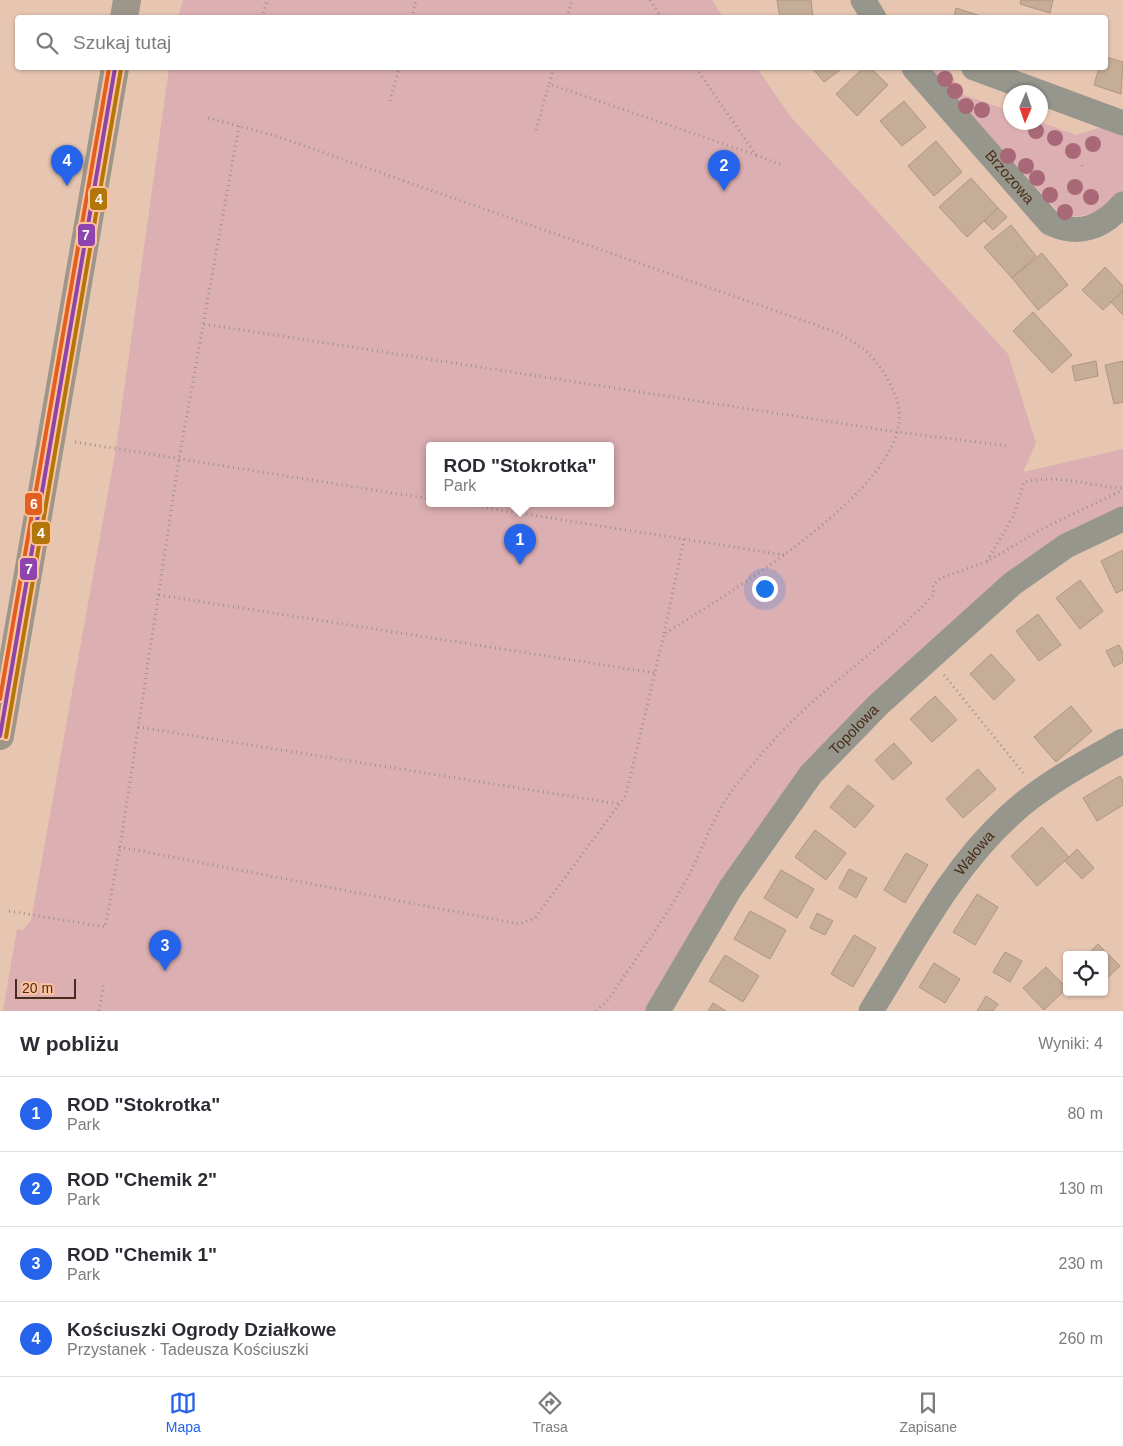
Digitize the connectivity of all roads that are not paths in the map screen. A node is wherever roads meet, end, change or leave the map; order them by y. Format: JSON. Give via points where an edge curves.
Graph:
{"nodes":[{"id":1,"x":127,"y":0,"type":"edge"},
{"id":2,"x":863,"y":0,"type":"edge"},
{"id":3,"x":124,"y":15,"type":"edge"},
{"id":4,"x":872,"y":15,"type":"edge"},
{"id":5,"x":115,"y":70,"type":"edge"},
{"id":6,"x":916,"y":70,"type":"edge"},
{"id":7,"x":979,"y":70,"type":"edge"},
{"id":8,"x":1123,"y":123,"type":"edge"},
{"id":9,"x":1123,"y":204,"type":"edge"},
{"id":10,"x":1123,"y":519,"type":"edge"},
{"id":11,"x":0,"y":736,"type":"edge"},
{"id":12,"x":1123,"y":741,"type":"edge"},
{"id":13,"x":658,"y":1011,"type":"edge"},
{"id":14,"x":871,"y":1011,"type":"edge"}],
"edges":[{"from":1,"to":3,"type":"main road"},
{"from":2,"to":4,"type":"street"},
{"from":5,"to":11,"type":"main road"},
{"from":6,"to":9,"type":"street","name":"Brzozowa","via":[[1050,223],[1064,229],[1090,229],[1104,222]]},
{"from":7,"to":8,"type":"street"},
{"from":10,"to":13,"type":"street","name":"Topolowa","via":[[1066,546],[1012,584],[878,706],[811,774],[730,889]]},
{"from":12,"to":14,"type":"street","name":"Wałowa","via":[[1040,792],[1010,814],[983,841],[954,876]]}]}
